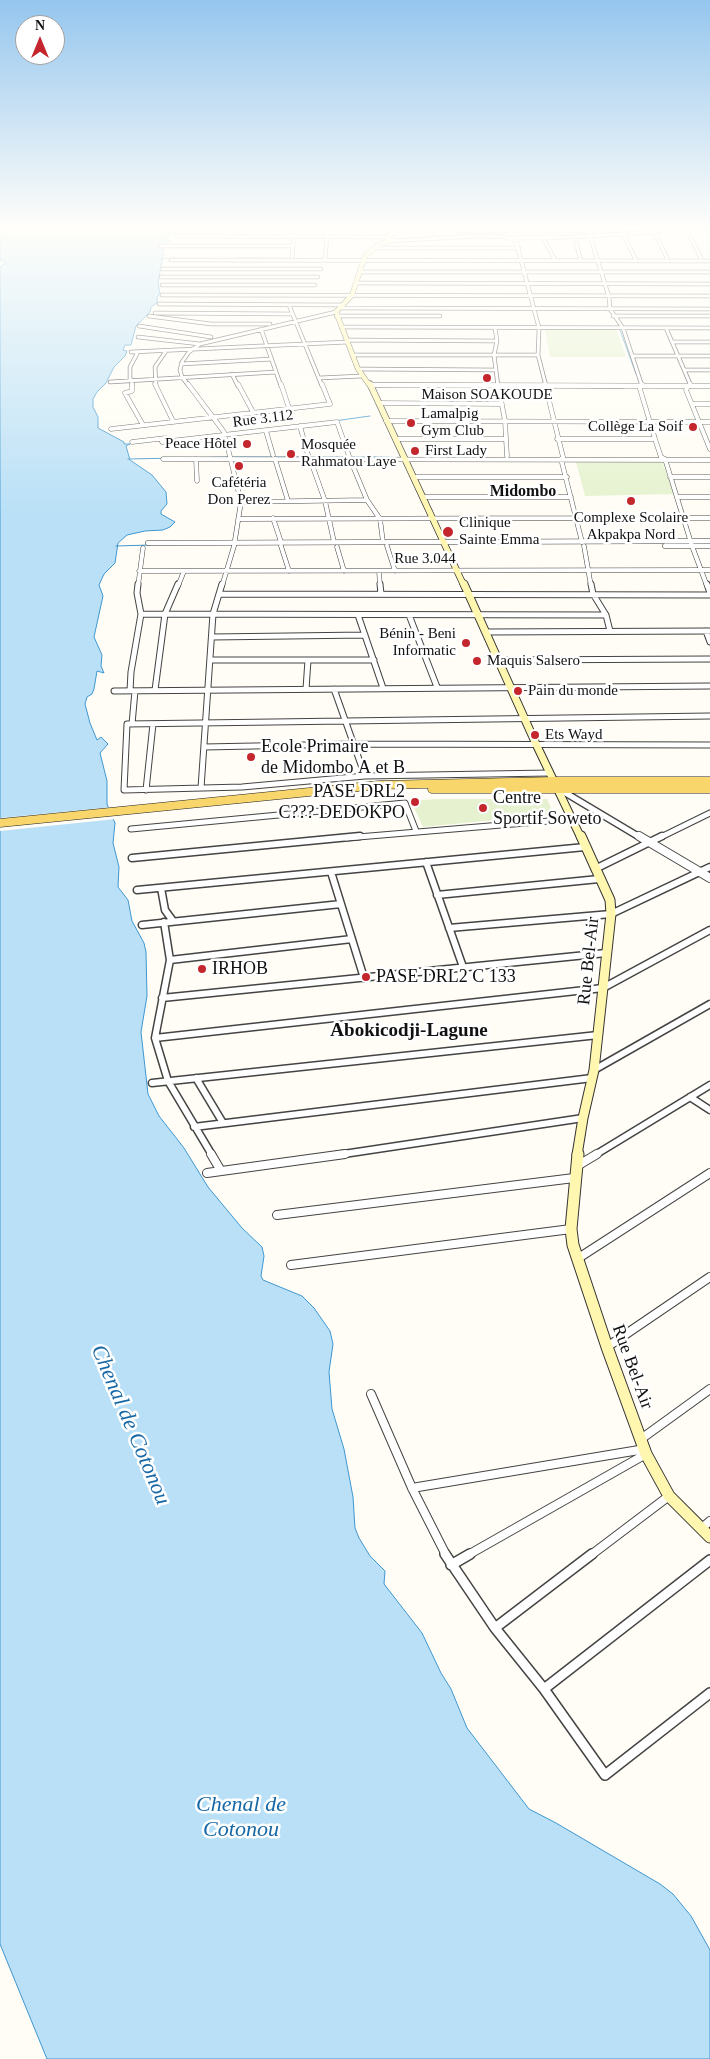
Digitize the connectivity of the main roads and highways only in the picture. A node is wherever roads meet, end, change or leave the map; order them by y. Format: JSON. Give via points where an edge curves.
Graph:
{"nodes":[{"id":1,"x":339,"y":322,"type":"edge"},
{"id":2,"x":552,"y":777,"type":"junction"},
{"id":3,"x":710,"y":781,"type":"edge"},
{"id":4,"x":559,"y":789,"type":"junction"},
{"id":5,"x":710,"y":789,"type":"edge"},
{"id":6,"x":131,"y":812,"type":"junction"},
{"id":7,"x":0,"y":823,"type":"edge"},
{"id":8,"x":0,"y":829,"type":"edge"},
{"id":9,"x":710,"y":1537,"type":"edge"}],
"edges":[{"from":1,"to":2,"type":"main road","name":"Rue Bel-Air"},
{"from":2,"to":3,"type":"main road"},
{"from":2,"to":4,"type":"main road","name":"Rue Bel-Air"},
{"from":2,"to":6,"type":"main road","via":[[379,784]]},
{"from":4,"to":5,"type":"main road"},
{"from":4,"to":6,"type":"main road","via":[[371,792]]},
{"from":4,"to":9,"type":"main road","name":"Rue Bel-Air","via":[[610,900],[611,914],[593,1074],[574,1178],[571,1229],[577,1259],[646,1452],[669,1496]]},
{"from":6,"to":7,"type":"main road"},
{"from":6,"to":8,"type":"main road"}]}
